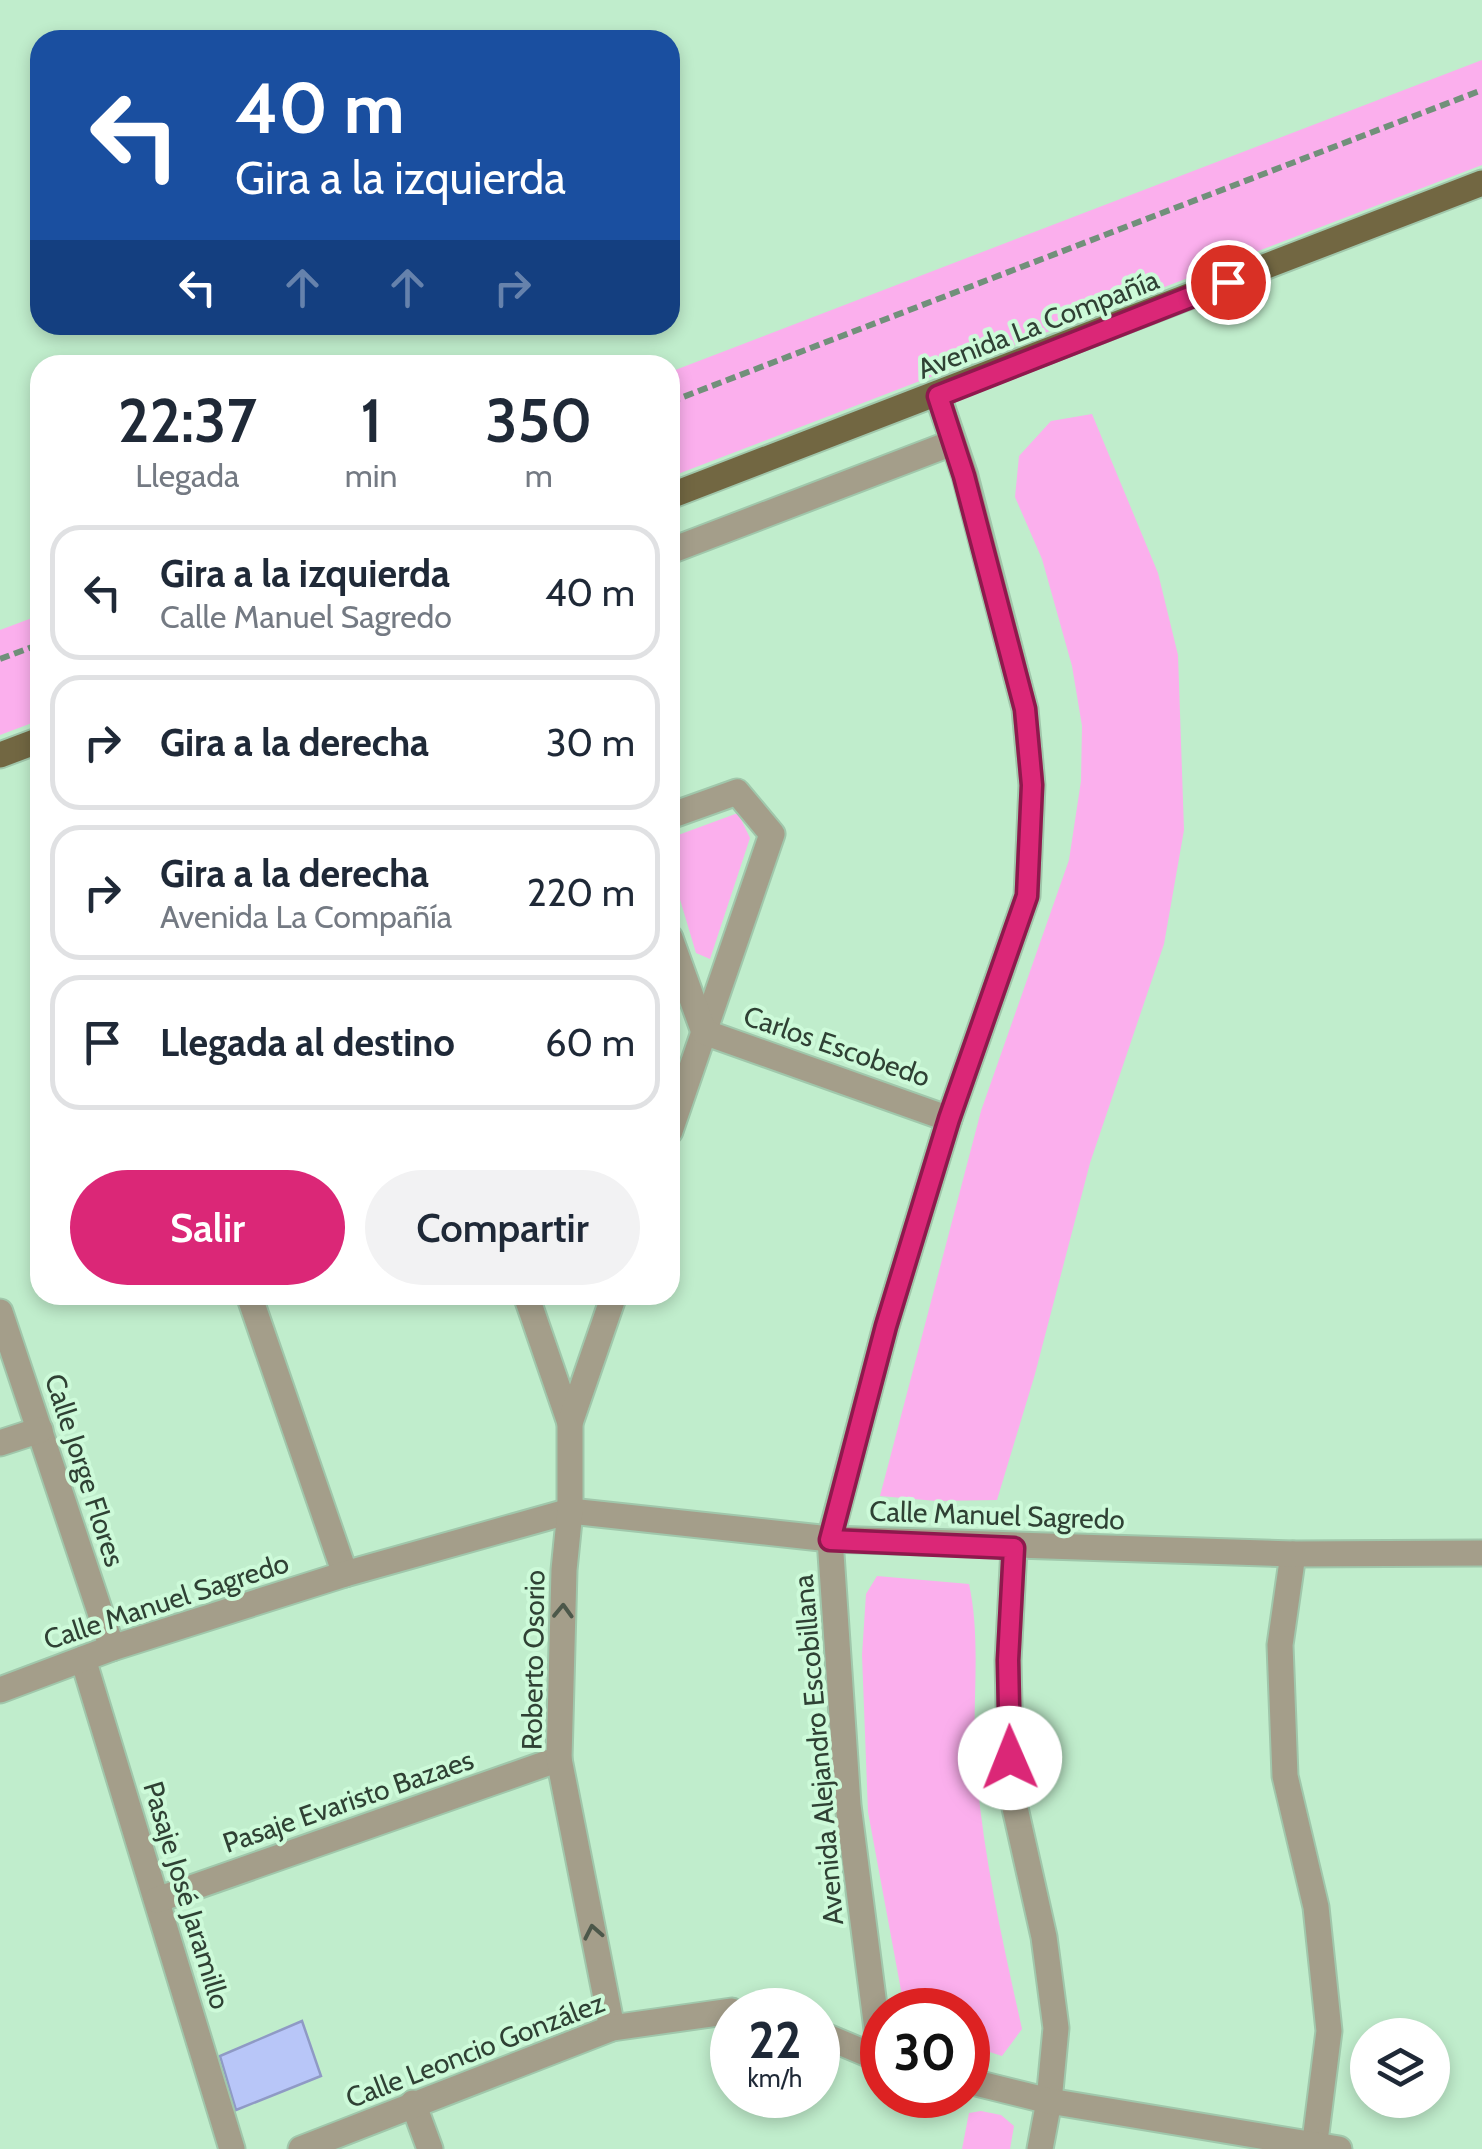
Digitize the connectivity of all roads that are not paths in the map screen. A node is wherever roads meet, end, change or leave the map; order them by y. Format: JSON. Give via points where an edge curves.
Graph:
{"nodes":[{"id":1,"x":1482,"y":182,"type":"edge"},
{"id":2,"x":938,"y":396,"type":"junction"},
{"id":3,"x":952,"y":442,"type":"junction"},
{"id":4,"x":680,"y":492,"type":"edge"},
{"id":5,"x":680,"y":547,"type":"edge"},
{"id":6,"x":30,"y":744,"type":"edge"},
{"id":7,"x":0,"y":755,"type":"edge"},
{"id":8,"x":680,"y":812,"type":"edge"},
{"id":9,"x":680,"y":966,"type":"edge"},
{"id":10,"x":704,"y":1032,"type":"junction"},
{"id":11,"x":680,"y":1102,"type":"edge"},
{"id":12,"x":949,"y":1119,"type":"junction"},
{"id":13,"x":252,"y":1305,"type":"edge"},
{"id":14,"x":529,"y":1305,"type":"edge"},
{"id":15,"x":611,"y":1305,"type":"edge"},
{"id":16,"x":0,"y":1312,"type":"edge"},
{"id":17,"x":570,"y":1423,"type":"junction"},
{"id":18,"x":40,"y":1430,"type":"junction"},
{"id":19,"x":0,"y":1443,"type":"edge"},
{"id":20,"x":570,"y":1511,"type":"junction"},
{"id":21,"x":830,"y":1540,"type":"junction"},
{"id":22,"x":1014,"y":1548,"type":"junction"},
{"id":23,"x":1482,"y":1553,"type":"edge"},
{"id":24,"x":1293,"y":1554,"type":"junction"},
{"id":25,"x":344,"y":1574,"type":"junction"},
{"id":26,"x":112,"y":1648,"type":"junction"},
{"id":27,"x":83,"y":1658,"type":"junction"},
{"id":28,"x":0,"y":1690,"type":"edge"},
{"id":29,"x":559,"y":1759,"type":"junction"},
{"id":30,"x":157,"y":1900,"type":"junction"},
{"id":31,"x":872,"y":1988,"type":"edge"},
{"id":32,"x":710,"y":2014,"type":"edge"},
{"id":33,"x":612,"y":2028,"type":"junction"},
{"id":34,"x":990,"y":2086,"type":"edge"},
{"id":35,"x":1050,"y":2101,"type":"junction"},
{"id":36,"x":413,"y":2103,"type":"junction"},
{"id":37,"x":1323,"y":2147,"type":"edge"},
{"id":38,"x":232,"y":2149,"type":"edge"},
{"id":39,"x":302,"y":2149,"type":"edge"},
{"id":40,"x":430,"y":2149,"type":"edge"},
{"id":41,"x":1040,"y":2149,"type":"edge"}],
"edges":[{"from":1,"to":2,"type":"main road","name":"Avenida La Compañía"},
{"from":2,"to":3,"type":"street","name":"Avenida Alejandro Escobillana"},
{"from":2,"to":4,"type":"main road","name":"Avenida La Compañía"},
{"from":3,"to":5,"type":"street"},
{"from":3,"to":12,"type":"street","name":"Avenida Alejandro Escobillana","via":[[1025,709],[1032,785],[1027,896]]},
{"from":6,"to":7,"type":"main road"},
{"from":8,"to":10,"type":"street","via":[[737,792],[772,834]]},
{"from":9,"to":10,"type":"street"},
{"from":10,"to":11,"type":"street"},
{"from":10,"to":12,"type":"street","name":"Carlos Escobedo"},
{"from":12,"to":21,"type":"street","name":"Avenida Alejandro Escobillana"},
{"from":13,"to":25,"type":"street"},
{"from":14,"to":17,"type":"street"},
{"from":15,"to":17,"type":"street","name":"Roberto Osorio"},
{"from":16,"to":18,"type":"street","name":"Calle Jorge Flores"},
{"from":17,"to":20,"type":"street","name":"Roberto Osorio"},
{"from":18,"to":19,"type":"street"},
{"from":18,"to":26,"type":"street","name":"Calle Jorge Flores"},
{"from":20,"to":21,"type":"street","name":"Calle Manuel Sagredo"},
{"from":20,"to":25,"type":"street","name":"Calle Manuel Sagredo"},
{"from":29,"to":20,"type":"street","name":"Roberto Osorio","one_way":true},
{"from":21,"to":22,"type":"street","name":"Calle Manuel Sagredo"},
{"from":21,"to":31,"type":"street","name":"Avenida Alejandro Escobillana","via":[[848,1805]]},
{"from":22,"to":24,"type":"street","name":"Calle Manuel Sagredo"},
{"from":22,"to":35,"type":"street","via":[[1011,1790],[1054,2010]]},
{"from":23,"to":24,"type":"street","name":"Calle Manuel Sagredo"},
{"from":24,"to":37,"type":"street","via":[[1280,1645],[1285,1776],[1316,1906],[1329,2031]]},
{"from":25,"to":26,"type":"street","name":"Calle Manuel Sagredo"},
{"from":26,"to":27,"type":"street","name":"Calle Manuel Sagredo"},
{"from":27,"to":28,"type":"street","name":"Calle Manuel Sagredo"},
{"from":27,"to":30,"type":"street","name":"Pasaje José Jaramillo"},
{"from":29,"to":30,"type":"street","name":"Pasaje Evaristo Bazaes"},
{"from":33,"to":29,"type":"street","name":"Roberto Osorio","one_way":true},
{"from":30,"to":38,"type":"street","name":"Pasaje José Jaramillo"},
{"from":32,"to":33,"type":"street","name":"Calle Leoncio González"},
{"from":33,"to":36,"type":"street","name":"Calle Leoncio González"},
{"from":34,"to":35,"type":"street"},
{"from":35,"to":37,"type":"street"},
{"from":35,"to":41,"type":"street"},
{"from":36,"to":39,"type":"street","name":"Calle Leoncio González"},
{"from":36,"to":40,"type":"street"}]}
